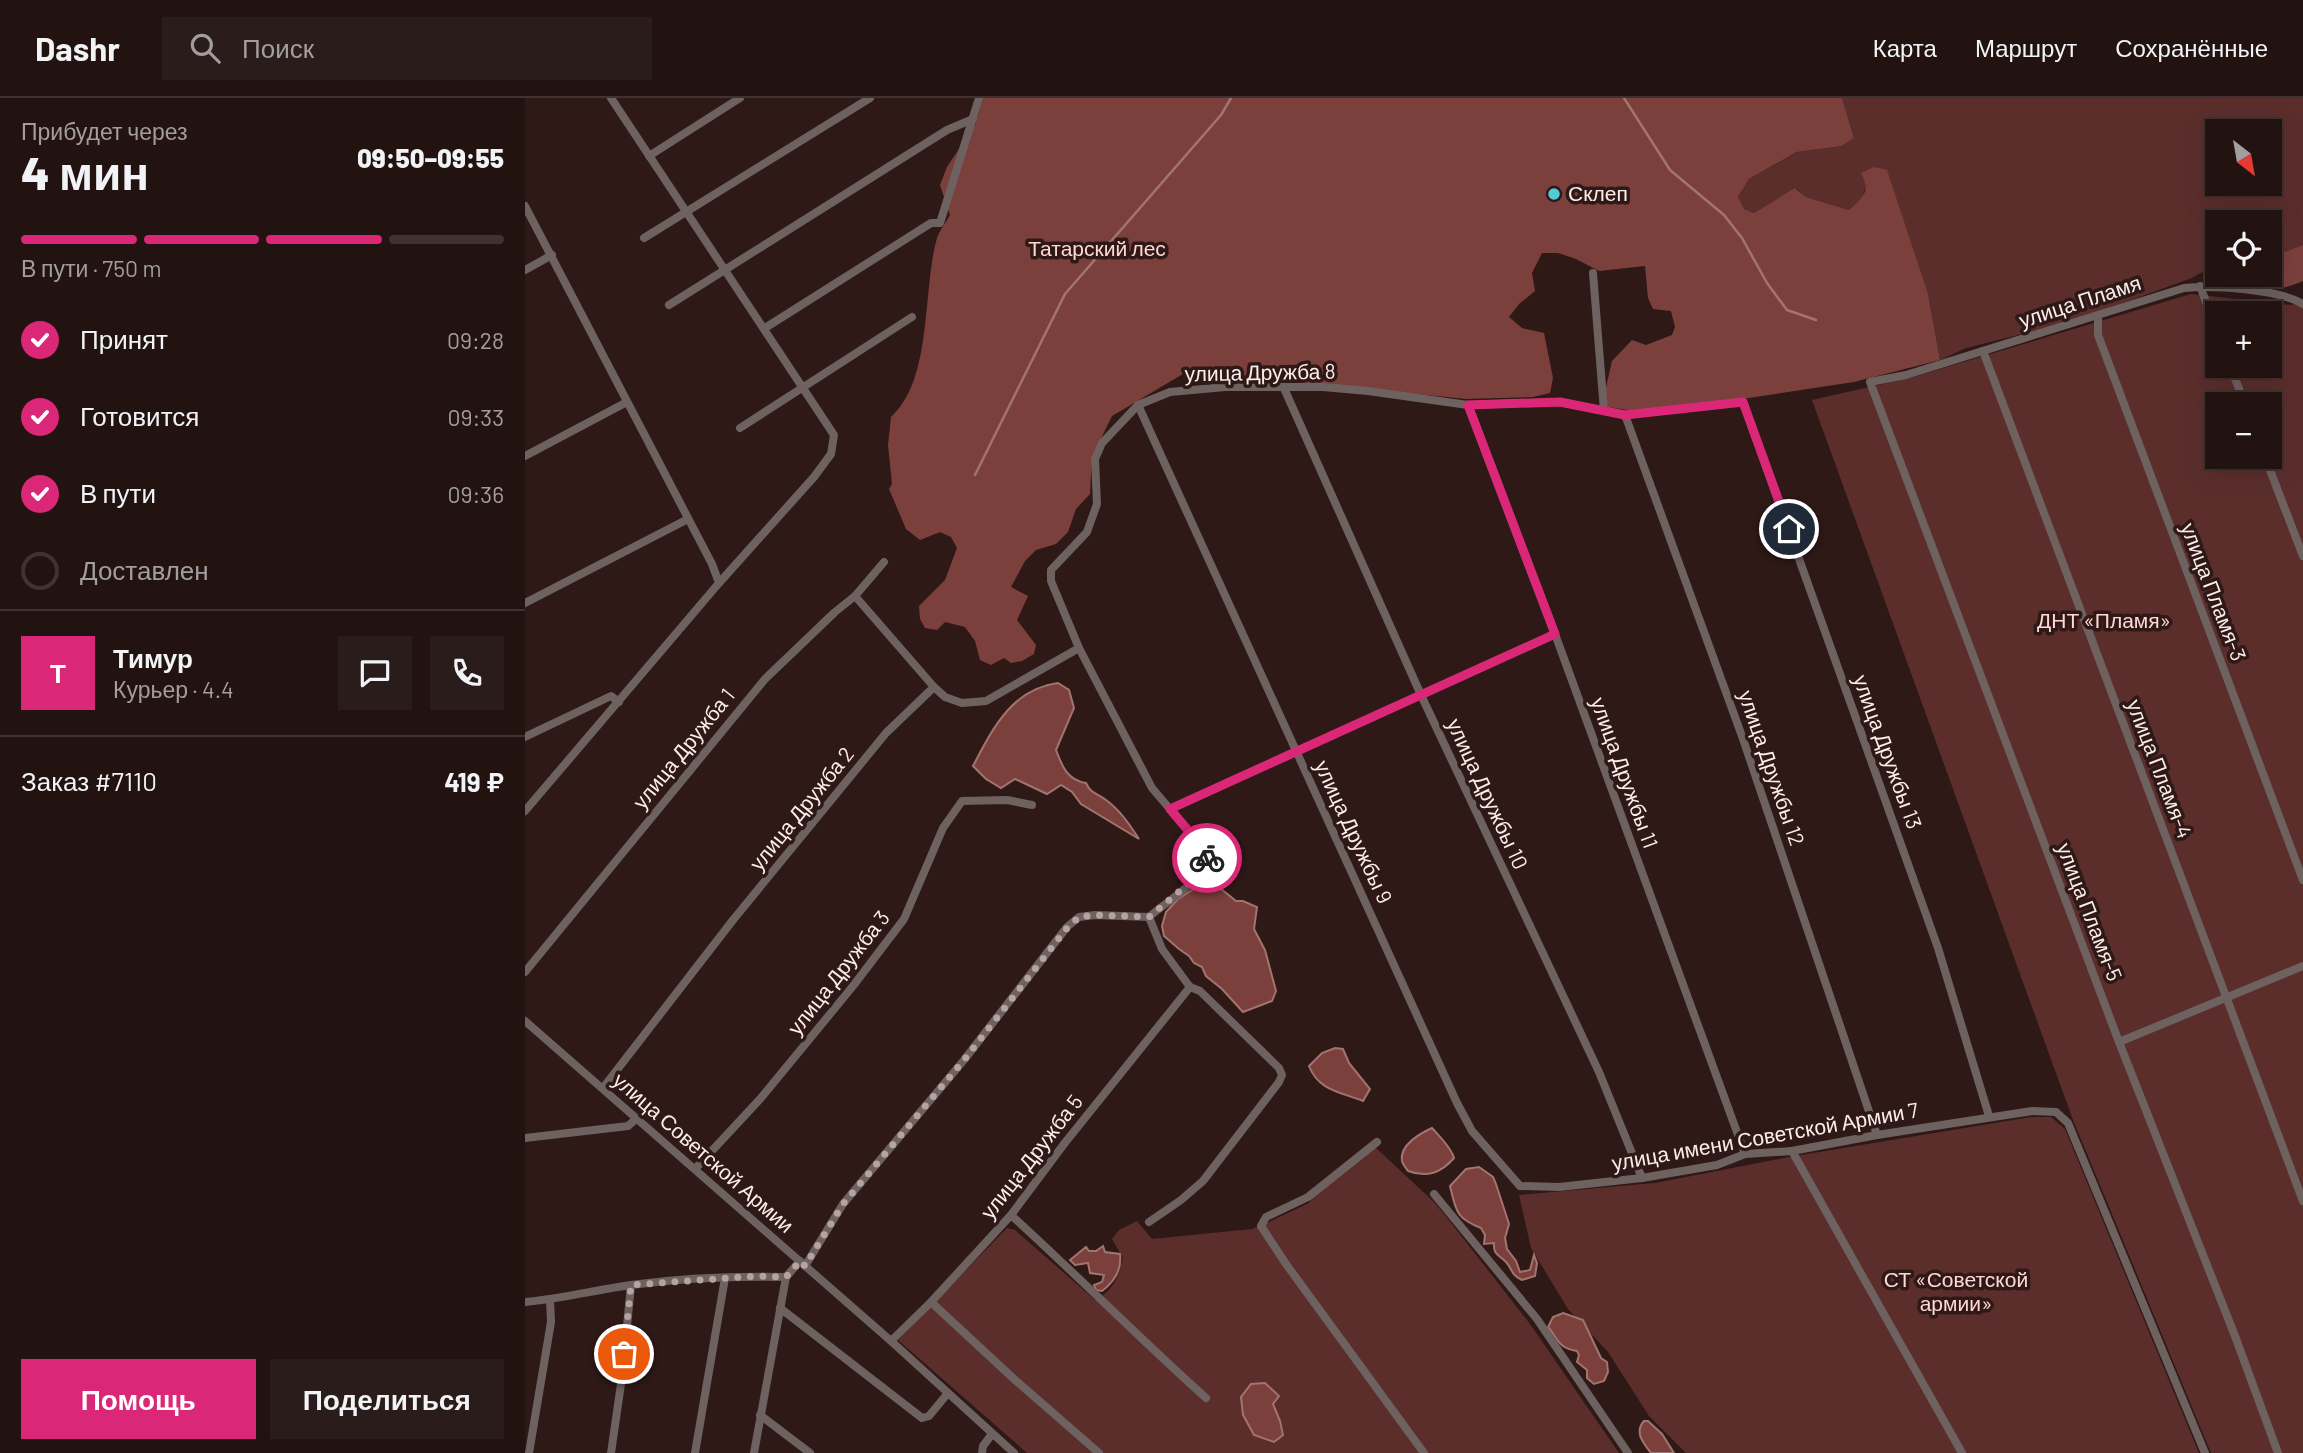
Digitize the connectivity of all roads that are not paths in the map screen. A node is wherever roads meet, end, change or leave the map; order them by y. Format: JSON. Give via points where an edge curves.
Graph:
{"nodes":[{"id":1,"x":611,"y":98,"type":"edge"},
{"id":2,"x":740,"y":98,"type":"edge"},
{"id":3,"x":870,"y":98,"type":"edge"},
{"id":4,"x":979,"y":98,"type":"edge"},
{"id":5,"x":973,"y":119,"type":"junction"},
{"id":6,"x":649,"y":156,"type":"junction"},
{"id":7,"x":525,"y":206,"type":"edge"},
{"id":8,"x":687,"y":213,"type":"junction"},
{"id":9,"x":644,"y":238,"type":"dead end"},
{"id":10,"x":552,"y":256,"type":"junction"},
{"id":11,"x":525,"y":270,"type":"edge"},
{"id":12,"x":726,"y":271,"type":"junction"},
{"id":13,"x":1593,"y":273,"type":"dead end"},
{"id":14,"x":2200,"y":286,"type":"junction"},
{"id":15,"x":2206,"y":301,"type":"edge"},
{"id":16,"x":2303,"y":304,"type":"edge"},
{"id":17,"x":669,"y":305,"type":"dead end"},
{"id":18,"x":2098,"y":316,"type":"junction"},
{"id":19,"x":912,"y":317,"type":"dead end"},
{"id":20,"x":765,"y":328,"type":"junction"},
{"id":21,"x":1983,"y":351,"type":"junction"},
{"id":22,"x":1870,"y":382,"type":"joint"},
{"id":23,"x":1283,"y":386,"type":"junction"},
{"id":24,"x":803,"y":388,"type":"junction"},
{"id":25,"x":627,"y":402,"type":"junction"},
{"id":26,"x":1743,"y":402,"type":"joint"},
{"id":27,"x":1138,"y":405,"type":"junction"},
{"id":28,"x":1468,"y":405,"type":"junction"},
{"id":29,"x":1604,"y":411,"type":"junction"},
{"id":30,"x":1625,"y":415,"type":"junction"},
{"id":31,"x":740,"y":428,"type":"dead end"},
{"id":32,"x":525,"y":456,"type":"edge"},
{"id":33,"x":2270,"y":469,"type":"edge"},
{"id":34,"x":688,"y":519,"type":"junction"},
{"id":35,"x":2303,"y":556,"type":"edge"},
{"id":36,"x":884,"y":562,"type":"dead end"},
{"id":37,"x":719,"y":583,"type":"junction"},
{"id":38,"x":855,"y":596,"type":"junction"},
{"id":39,"x":525,"y":603,"type":"edge"},
{"id":40,"x":1555,"y":634,"type":"junction"},
{"id":41,"x":1079,"y":648,"type":"junction"},
{"id":42,"x":934,"y":687,"type":"junction"},
{"id":43,"x":1421,"y":695,"type":"junction"},
{"id":44,"x":619,"y":702,"type":"junction"},
{"id":45,"x":525,"y":737,"type":"edge"},
{"id":46,"x":1296,"y":751,"type":"junction"},
{"id":47,"x":1032,"y":805,"type":"dead end"},
{"id":48,"x":1170,"y":809,"type":"junction"},
{"id":49,"x":525,"y":811,"type":"edge"},
{"id":50,"x":2303,"y":880,"type":"edge"},
{"id":51,"x":1149,"y":917,"type":"junction"},
{"id":52,"x":2303,"y":966,"type":"edge"},
{"id":53,"x":525,"y":972,"type":"edge"},
{"id":54,"x":1190,"y":987,"type":"junction"},
{"id":55,"x":2227,"y":998,"type":"junction"},
{"id":56,"x":525,"y":1021,"type":"edge"},
{"id":57,"x":2119,"y":1042,"type":"junction"},
{"id":58,"x":603,"y":1088,"type":"junction"},
{"id":59,"x":1989,"y":1116,"type":"junction"},
{"id":60,"x":636,"y":1118,"type":"junction"},
{"id":61,"x":1877,"y":1135,"type":"junction"},
{"id":62,"x":525,"y":1138,"type":"edge"},
{"id":63,"x":1377,"y":1142,"type":"dead end"},
{"id":64,"x":1792,"y":1151,"type":"junction"},
{"id":65,"x":1745,"y":1154,"type":"junction"},
{"id":66,"x":695,"y":1169,"type":"junction"},
{"id":67,"x":1642,"y":1178,"type":"junction"},
{"id":68,"x":1520,"y":1186,"type":"joint"},
{"id":69,"x":1434,"y":1194,"type":"dead end"},
{"id":70,"x":2303,"y":1201,"type":"edge"},
{"id":71,"x":1011,"y":1215,"type":"junction"},
{"id":72,"x":1149,"y":1222,"type":"dead end"},
{"id":73,"x":802,"y":1263,"type":"junction"},
{"id":74,"x":786,"y":1277,"type":"junction"},
{"id":75,"x":725,"y":1278,"type":"junction"},
{"id":76,"x":631,"y":1285,"type":"junction"},
{"id":77,"x":550,"y":1300,"type":"junction"},
{"id":78,"x":525,"y":1302,"type":"edge"},
{"id":79,"x":931,"y":1302,"type":"junction"},
{"id":80,"x":780,"y":1308,"type":"junction"},
{"id":81,"x":891,"y":1341,"type":"junction"},
{"id":82,"x":948,"y":1393,"type":"junction"},
{"id":83,"x":1206,"y":1398,"type":"dead end"},
{"id":84,"x":761,"y":1415,"type":"junction"},
{"id":85,"x":992,"y":1434,"type":"junction"},
{"id":86,"x":529,"y":1453,"type":"edge"},
{"id":87,"x":611,"y":1453,"type":"edge"},
{"id":88,"x":695,"y":1453,"type":"edge"},
{"id":89,"x":754,"y":1453,"type":"edge"},
{"id":90,"x":810,"y":1453,"type":"edge"},
{"id":91,"x":982,"y":1453,"type":"edge"},
{"id":92,"x":1014,"y":1453,"type":"edge"},
{"id":93,"x":1099,"y":1453,"type":"edge"},
{"id":94,"x":1424,"y":1453,"type":"edge"},
{"id":95,"x":1628,"y":1453,"type":"edge"},
{"id":96,"x":1962,"y":1453,"type":"edge"},
{"id":97,"x":2204,"y":1453,"type":"edge"},
{"id":98,"x":2278,"y":1453,"type":"edge"}],
"edges":[{"from":1,"to":6,"type":"street"},
{"from":2,"to":6,"type":"street"},
{"from":3,"to":8,"type":"street"},
{"from":4,"to":5,"type":"street"},
{"from":5,"to":12,"type":"street","via":[[947,130]]},
{"from":5,"to":20,"type":"street","via":[[940,223],[931,223]]},
{"from":6,"to":8,"type":"street"},
{"from":7,"to":10,"type":"street"},
{"from":8,"to":9,"type":"street"},
{"from":8,"to":12,"type":"street"},
{"from":10,"to":11,"type":"street"},
{"from":10,"to":25,"type":"street"},
{"from":12,"to":17,"type":"street"},
{"from":12,"to":20,"type":"street"},
{"from":13,"to":29,"type":"street"},
{"from":14,"to":15,"type":"street"},
{"from":14,"to":16,"type":"street","name":"улица Пламя","via":[[2231,287]]},
{"from":14,"to":18,"type":"street","name":"улица Пламя"},
{"from":18,"to":21,"type":"street","name":"улица Пламя"},
{"from":18,"to":50,"type":"street","name":"улица Пламя-3","via":[[2098,335]]},
{"from":19,"to":24,"type":"street"},
{"from":20,"to":24,"type":"street"},
{"from":21,"to":22,"type":"street","name":"улица Пламя"},
{"from":21,"to":55,"type":"street","name":"улица Пламя-4"},
{"from":22,"to":57,"type":"street","name":"улица Пламя-5"},
{"from":23,"to":27,"type":"street","name":"улица Дружба 8","via":[[1170,392]]},
{"from":23,"to":28,"type":"street","name":"улица Дружба 8","via":[[1368,391]]},
{"from":23,"to":43,"type":"street","name":"улица Дружбы 10"},
{"from":24,"to":31,"type":"street"},
{"from":24,"to":37,"type":"street","via":[[834,435],[831,454]]},
{"from":25,"to":32,"type":"street"},
{"from":25,"to":34,"type":"street"},
{"from":26,"to":30,"type":"street","name":"улица Дружба 8"},
{"from":26,"to":59,"type":"street","name":"улица Дружбы 13","via":[[1938,948]]},
{"from":27,"to":41,"type":"street","name":"улица Дружба 8","via":[[1102,443],[1095,458],[1097,504],[1087,532],[1051,570],[1051,581]]},
{"from":27,"to":46,"type":"street","name":"улица Дружбы 9"},
{"from":28,"to":29,"type":"street","name":"улица Дружба 8","via":[[1560,402]]},
{"from":28,"to":40,"type":"street","name":"улица Дружбы 11"},
{"from":29,"to":30,"type":"street","name":"улица Дружба 8"},
{"from":30,"to":61,"type":"street","name":"улица Дружбы 12","via":[[1743,739]]},
{"from":33,"to":35,"type":"street"},
{"from":34,"to":37,"type":"street"},
{"from":34,"to":39,"type":"street"},
{"from":36,"to":38,"type":"street","name":"улица Дружба 1"},
{"from":37,"to":44,"type":"street"},
{"from":38,"to":42,"type":"street"},
{"from":38,"to":53,"type":"street","name":"улица Дружба 1","via":[[765,680]]},
{"from":40,"to":43,"type":"street"},
{"from":40,"to":65,"type":"street","name":"улица Дружбы 11"},
{"from":41,"to":42,"type":"street","via":[[986,701],[961,703]]},
{"from":41,"to":48,"type":"street","name":"улица Дружба 8","via":[[1152,788]]},
{"from":42,"to":58,"type":"street","name":"улица Дружба 2","via":[[886,733]]},
{"from":43,"to":46,"type":"street"},
{"from":43,"to":67,"type":"street","name":"улица Дружбы 10","via":[[1599,1072]]},
{"from":44,"to":45,"type":"street","via":[[611,696]]},
{"from":44,"to":49,"type":"street"},
{"from":46,"to":48,"type":"street"},
{"from":46,"to":68,"type":"street","name":"улица Дружбы 9","via":[[1457,1102],[1472,1131]]},
{"from":47,"to":66,"type":"street","name":"улица Дружба 3","via":[[1007,800],[963,801],[943,828],[904,919],[761,1098]]},
{"from":48,"to":51,"type":"street","name":"улица Дружба 8","via":[[1208,857],[1199,875]]},
{"from":51,"to":54,"type":"street","via":[[1162,949]]},
{"from":51,"to":73,"type":"street","via":[[1079,917],[1067,928],[843,1204]]},
{"from":52,"to":55,"type":"street"},
{"from":54,"to":71,"type":"street","name":"улица Дружба 5"},
{"from":54,"to":72,"type":"street","via":[[1200,991],[1282,1075],[1203,1181]]},
{"from":55,"to":57,"type":"street"},
{"from":55,"to":70,"type":"street","name":"улица Пламя-4"},
{"from":56,"to":58,"type":"street","name":"улица Советской Армии"},
{"from":57,"to":98,"type":"street","name":"улица Пламя-5"},
{"from":58,"to":60,"type":"street","name":"улица Советской Армии"},
{"from":59,"to":61,"type":"street","name":"улица имени Советской Армии 7"},
{"from":59,"to":97,"type":"street","name":"улица имени Советской Армии 7","via":[[2056,1112],[2068,1124]]},
{"from":60,"to":62,"type":"street","via":[[628,1126]]},
{"from":60,"to":66,"type":"street","name":"улица Советской Армии"},
{"from":61,"to":64,"type":"street","name":"улица имени Советской Армии 7"},
{"from":63,"to":94,"type":"street","via":[[1308,1197],[1266,1217],[1261,1226]]},
{"from":64,"to":65,"type":"street","name":"улица имени Советской Армии 7"},
{"from":64,"to":96,"type":"street"},
{"from":65,"to":67,"type":"street","name":"улица имени Советской Армии 7","via":[[1717,1165]]},
{"from":66,"to":73,"type":"street","name":"улица Советской Армии"},
{"from":67,"to":68,"type":"street","name":"улица имени Советской Армии 7","via":[[1559,1187]]},
{"from":69,"to":95,"type":"street","via":[[1537,1320]]},
{"from":71,"to":79,"type":"street","name":"улица Дружба 5"},
{"from":71,"to":83,"type":"street"},
{"from":73,"to":74,"type":"street"},
{"from":73,"to":81,"type":"street","name":"улица Советской Армии"},
{"from":74,"to":75,"type":"street"},
{"from":74,"to":80,"type":"street"},
{"from":75,"to":76,"type":"street"},
{"from":75,"to":88,"type":"street"},
{"from":76,"to":77,"type":"street"},
{"from":76,"to":87,"type":"street"},
{"from":77,"to":78,"type":"street"},
{"from":77,"to":86,"type":"street","via":[[551,1322]]},
{"from":79,"to":81,"type":"street","name":"улица Дружба 5"},
{"from":79,"to":93,"type":"street"},
{"from":80,"to":82,"type":"street","via":[[922,1418]]},
{"from":80,"to":84,"type":"street"},
{"from":81,"to":82,"type":"street","name":"улица Советской Армии"},
{"from":82,"to":85,"type":"street","name":"улица Советской Армии"},
{"from":84,"to":89,"type":"street"},
{"from":84,"to":90,"type":"street"},
{"from":85,"to":91,"type":"street"},
{"from":85,"to":92,"type":"street","name":"улица Советской Армии"}]}
